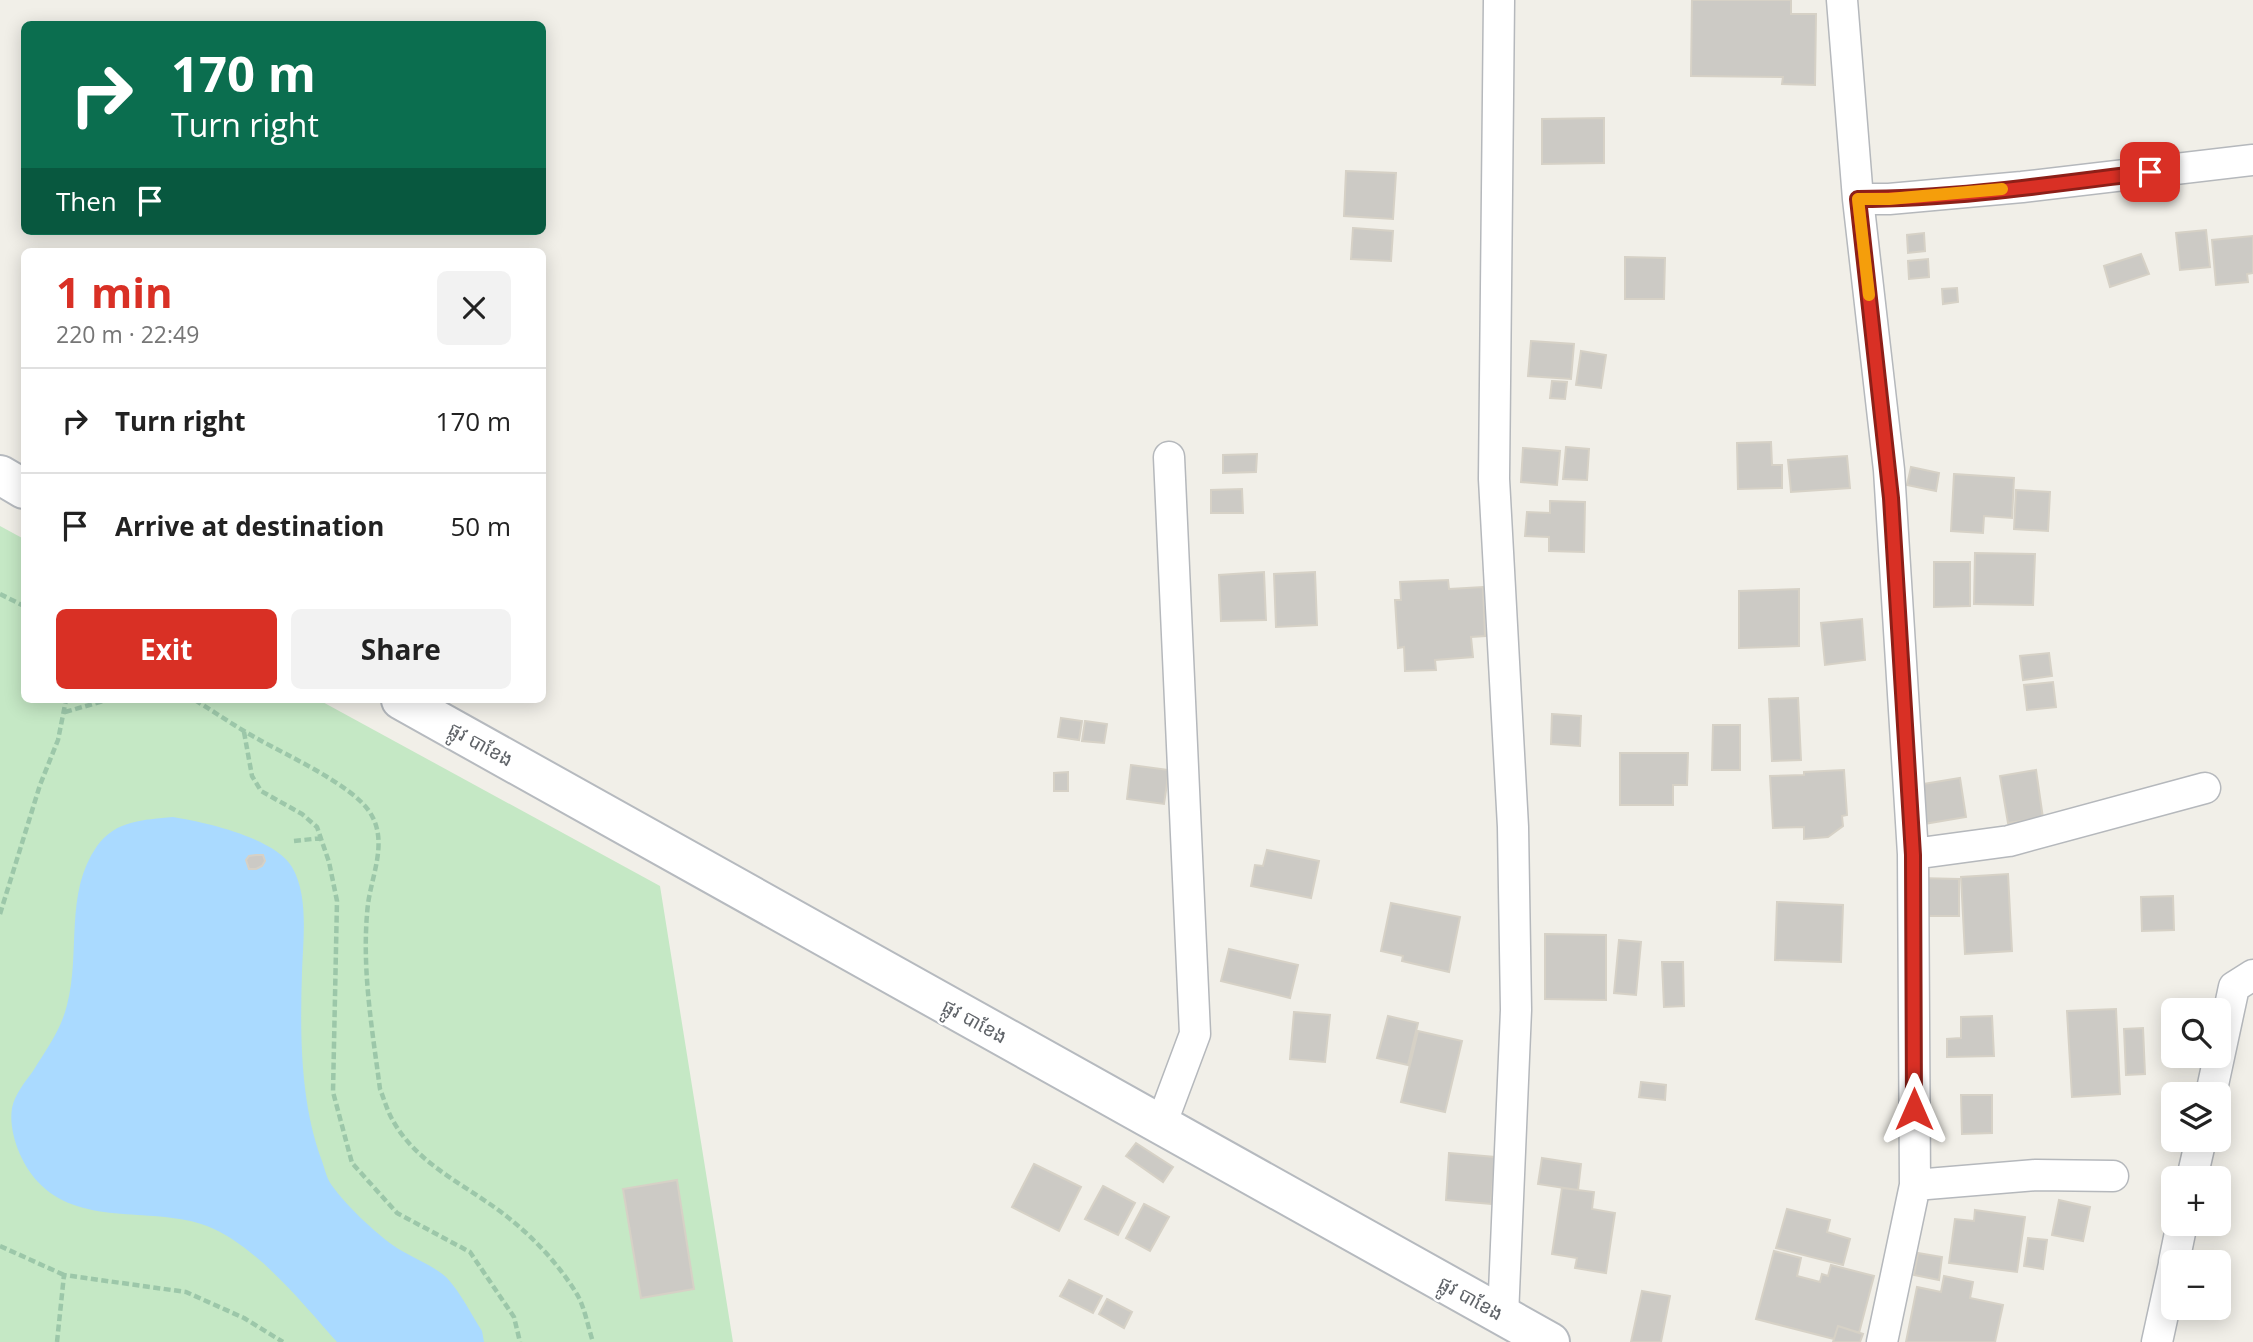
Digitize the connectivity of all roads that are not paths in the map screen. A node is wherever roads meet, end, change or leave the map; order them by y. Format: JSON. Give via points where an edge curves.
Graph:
{"nodes":[{"id":1,"x":1499,"y":0,"type":"edge"},
{"id":2,"x":1842,"y":0,"type":"edge"},
{"id":3,"x":2253,"y":160,"type":"edge"},
{"id":4,"x":1858,"y":199,"type":"junction"},
{"id":5,"x":1169,"y":457,"type":"dead end"},
{"id":6,"x":0,"y":475,"type":"edge"},
{"id":7,"x":21,"y":487,"type":"edge"},
{"id":8,"x":406,"y":703,"type":"edge"},
{"id":9,"x":2205,"y":788,"type":"dead end"},
{"id":10,"x":1913,"y":855,"type":"junction"},
{"id":11,"x":2253,"y":975,"type":"edge"},
{"id":12,"x":2214,"y":1082,"type":"edge"},
{"id":13,"x":1161,"y":1125,"type":"junction"},
{"id":14,"x":2113,"y":1176,"type":"dead end"},
{"id":15,"x":1915,"y":1185,"type":"junction"},
{"id":16,"x":1503,"y":1316,"type":"junction"},
{"id":17,"x":2162,"y":1320,"type":"edge"},
{"id":18,"x":1550,"y":1342,"type":"edge"},
{"id":19,"x":1882,"y":1342,"type":"edge"},
{"id":20,"x":2157,"y":1342,"type":"edge"}],
"edges":[{"from":1,"to":16,"type":"street","via":[[1494,479],[1513,827],[1516,1010]]},
{"from":2,"to":4,"type":"street"},
{"from":3,"to":4,"type":"street","via":[[2022,187]]},
{"from":4,"to":10,"type":"street","via":[[1889,470]]},
{"from":5,"to":13,"type":"street","via":[[1195,1034]]},
{"from":6,"to":7,"type":"street"},
{"from":8,"to":13,"type":"street","name":"ផ្លូវ បាខែង"},
{"from":9,"to":10,"type":"street","via":[[2009,841]]},
{"from":10,"to":15,"type":"street"},
{"from":11,"to":12,"type":"street","via":[[2234,988]]},
{"from":13,"to":16,"type":"street","name":"ផ្លូវ បាខែង"},
{"from":14,"to":15,"type":"street","via":[[2036,1175]]},
{"from":15,"to":19,"type":"street"},
{"from":16,"to":18,"type":"street","name":"ផ្លូវ បាខែង"},
{"from":17,"to":20,"type":"street"}]}
